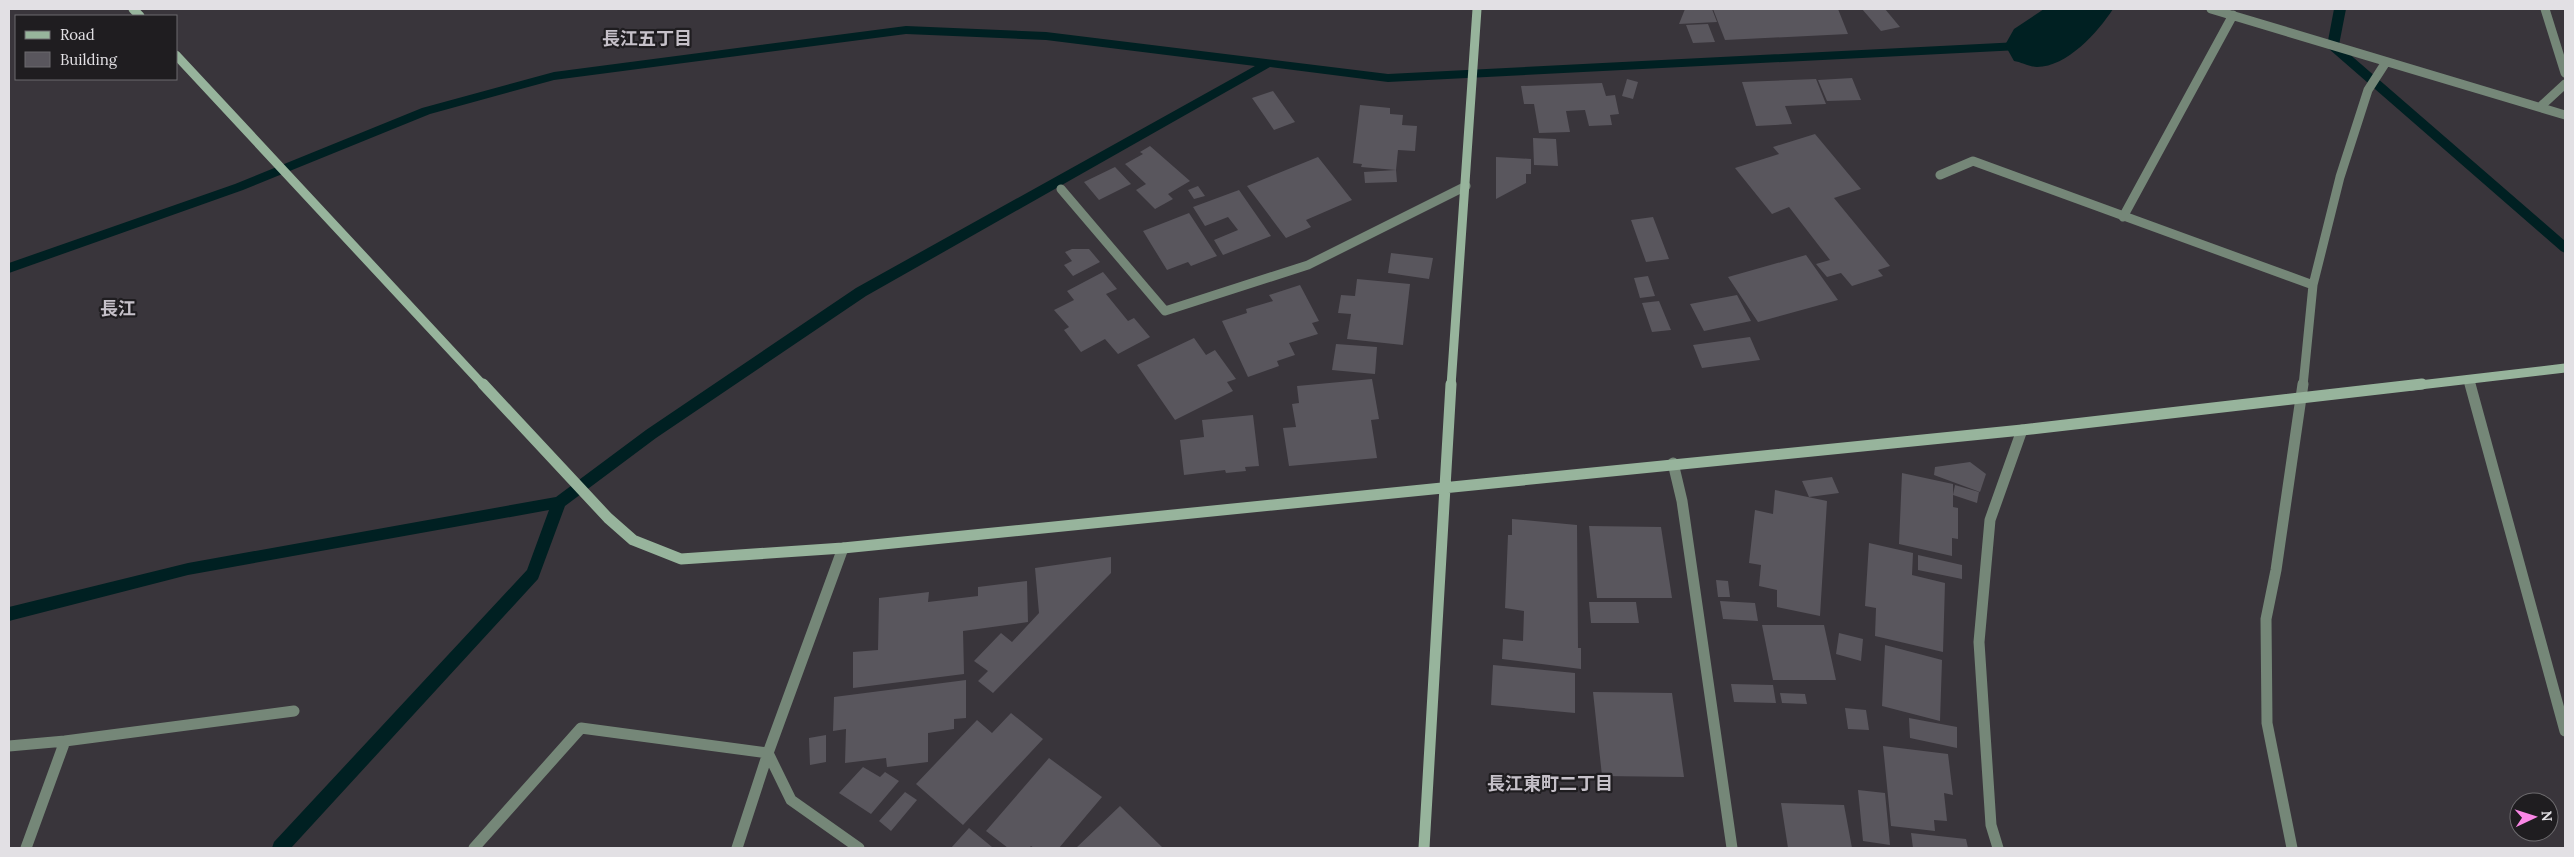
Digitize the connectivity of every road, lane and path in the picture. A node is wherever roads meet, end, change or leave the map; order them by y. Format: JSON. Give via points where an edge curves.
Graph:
{"nodes":[{"id":1,"x":1477,"y":9,"type":"edge"},
{"id":2,"x":2211,"y":9,"type":"edge"},
{"id":3,"x":2545,"y":9,"type":"edge"},
{"id":4,"x":2233,"y":16,"type":"junction"},
{"id":5,"x":178,"y":57,"type":"edge"},
{"id":6,"x":2386,"y":62,"type":"junction"},
{"id":7,"x":2565,"y":73,"type":"edge"},
{"id":8,"x":2565,"y":84,"type":"edge"},
{"id":9,"x":2540,"y":107,"type":"junction"},
{"id":10,"x":2565,"y":115,"type":"edge"},
{"id":11,"x":1940,"y":175,"type":"dead end"},
{"id":12,"x":1466,"y":186,"type":"junction"},
{"id":13,"x":1061,"y":189,"type":"dead end"},
{"id":14,"x":2123,"y":216,"type":"junction"},
{"id":15,"x":2313,"y":285,"type":"junction"},
{"id":16,"x":2565,"y":368,"type":"edge"},
{"id":17,"x":2469,"y":380,"type":"junction"},
{"id":18,"x":2302,"y":398,"type":"junction"},
{"id":19,"x":2022,"y":430,"type":"junction"},
{"id":20,"x":1673,"y":463,"type":"junction"},
{"id":21,"x":1444,"y":487,"type":"junction"},
{"id":22,"x":843,"y":548,"type":"junction"},
{"id":23,"x":294,"y":712,"type":"dead end"},
{"id":24,"x":2565,"y":732,"type":"edge"},
{"id":25,"x":65,"y":741,"type":"junction"},
{"id":26,"x":9,"y":746,"type":"edge"},
{"id":27,"x":768,"y":753,"type":"junction"},
{"id":28,"x":26,"y":848,"type":"edge"},
{"id":29,"x":474,"y":848,"type":"edge"},
{"id":30,"x":737,"y":848,"type":"edge"},
{"id":31,"x":859,"y":848,"type":"edge"},
{"id":32,"x":1424,"y":848,"type":"edge"},
{"id":33,"x":1732,"y":848,"type":"edge"},
{"id":34,"x":1998,"y":848,"type":"edge"},
{"id":35,"x":2292,"y":848,"type":"edge"}],
"edges":[{"from":1,"to":12,"type":"street"},
{"from":2,"to":4,"type":"street"},
{"from":3,"to":7,"type":"street"},
{"from":4,"to":6,"type":"street"},
{"from":4,"to":14,"type":"street"},
{"from":5,"to":22,"type":"street","via":[[608,518],[633,540],[681,559]]},
{"from":6,"to":9,"type":"street"},
{"from":6,"to":15,"type":"street","via":[[2368,90],[2340,177]]},
{"from":8,"to":9,"type":"street"},
{"from":9,"to":10,"type":"street"},
{"from":11,"to":14,"type":"street","via":[[1973,161]]},
{"from":12,"to":13,"type":"street","via":[[1308,266],[1165,311]]},
{"from":12,"to":21,"type":"street"},
{"from":14,"to":15,"type":"street"},
{"from":15,"to":18,"type":"street"},
{"from":16,"to":17,"type":"street"},
{"from":17,"to":18,"type":"street"},
{"from":17,"to":24,"type":"street"},
{"from":18,"to":19,"type":"street"},
{"from":18,"to":35,"type":"street","via":[[2266,619],[2267,723]]},
{"from":19,"to":20,"type":"street"},
{"from":19,"to":34,"type":"street","via":[[1990,520],[1979,642],[1991,825]]},
{"from":20,"to":21,"type":"street"},
{"from":20,"to":33,"type":"street","via":[[1682,501]]},
{"from":21,"to":22,"type":"street"},
{"from":21,"to":32,"type":"street"},
{"from":22,"to":27,"type":"street"},
{"from":23,"to":25,"type":"street"},
{"from":25,"to":26,"type":"street"},
{"from":25,"to":28,"type":"street"},
{"from":27,"to":29,"type":"street","via":[[581,728]]},
{"from":27,"to":30,"type":"street"},
{"from":27,"to":31,"type":"street","via":[[790,800]]}]}
